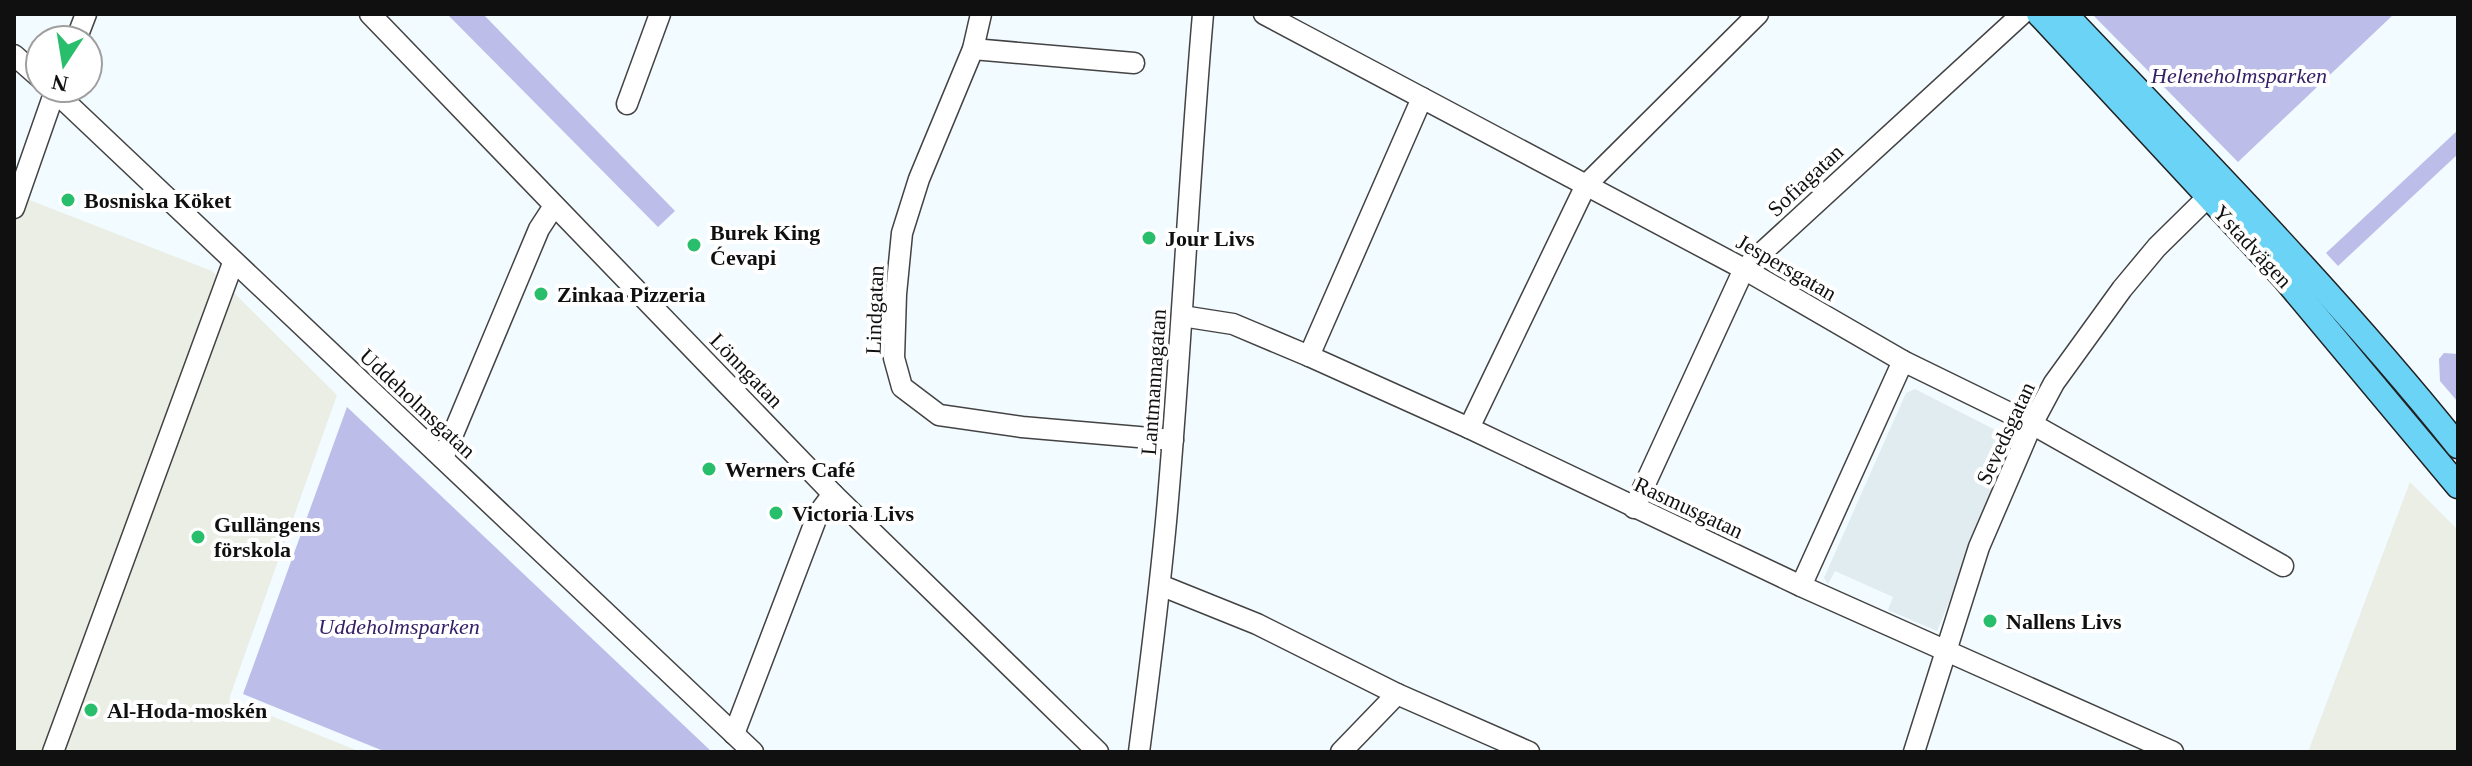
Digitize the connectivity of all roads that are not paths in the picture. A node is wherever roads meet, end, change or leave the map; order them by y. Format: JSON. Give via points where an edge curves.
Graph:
{"nodes":[{"id":1,"x":370,"y":14,"type":"edge"},
{"id":2,"x":660,"y":14,"type":"edge"},
{"id":3,"x":981,"y":14,"type":"edge"},
{"id":4,"x":1203,"y":14,"type":"edge"},
{"id":5,"x":1264,"y":14,"type":"edge"},
{"id":6,"x":1758,"y":14,"type":"edge"},
{"id":7,"x":2022,"y":14,"type":"edge"},
{"id":8,"x":2039,"y":14,"type":"edge"},
{"id":9,"x":2065,"y":14,"type":"edge"},
{"id":10,"x":973,"y":49,"type":"junction"},
{"id":11,"x":1134,"y":63,"type":"dead end"},
{"id":12,"x":1422,"y":98,"type":"junction"},
{"id":13,"x":45,"y":104,"type":"edge"},
{"id":14,"x":69,"y":104,"type":"edge"},
{"id":15,"x":627,"y":104,"type":"dead end"},
{"id":16,"x":1586,"y":185,"type":"junction"},
{"id":17,"x":2215,"y":189,"type":"junction"},
{"id":18,"x":554,"y":206,"type":"junction"},
{"id":19,"x":14,"y":208,"type":"edge"},
{"id":20,"x":233,"y":263,"type":"junction"},
{"id":21,"x":1744,"y":269,"type":"junction"},
{"id":22,"x":1182,"y":316,"type":"junction"},
{"id":23,"x":1309,"y":356,"type":"junction"},
{"id":24,"x":1903,"y":361,"type":"junction"},
{"id":25,"x":2032,"y":424,"type":"junction"},
{"id":26,"x":1469,"y":428,"type":"junction"},
{"id":27,"x":1173,"y":440,"type":"junction"},
{"id":28,"x":2458,"y":446,"type":"edge"},
{"id":29,"x":443,"y":458,"type":"junction"},
{"id":30,"x":2458,"y":486,"type":"edge"},
{"id":31,"x":833,"y":494,"type":"junction"},
{"id":32,"x":1634,"y":508,"type":"junction"},
{"id":33,"x":2283,"y":566,"type":"dead end"},
{"id":34,"x":1160,"y":585,"type":"junction"},
{"id":35,"x":1801,"y":586,"type":"junction"},
{"id":36,"x":1945,"y":651,"type":"junction"},
{"id":37,"x":1397,"y":694,"type":"junction"},
{"id":38,"x":734,"y":734,"type":"junction"},
{"id":39,"x":53,"y":752,"type":"edge"},
{"id":40,"x":753,"y":752,"type":"edge"},
{"id":41,"x":1098,"y":752,"type":"edge"},
{"id":42,"x":1139,"y":752,"type":"edge"},
{"id":43,"x":1341,"y":752,"type":"edge"},
{"id":44,"x":1529,"y":752,"type":"edge"},
{"id":45,"x":1914,"y":752,"type":"edge"},
{"id":46,"x":2173,"y":752,"type":"edge"}],
"edges":[{"from":1,"to":18,"type":"street","name":"Lönngatan"},
{"from":2,"to":15,"type":"street"},
{"from":3,"to":10,"type":"street","name":"Lindgatan"},
{"from":4,"to":22,"type":"street","name":"Lantmannagatan"},
{"from":5,"to":12,"type":"street","name":"Jespersgatan"},
{"from":6,"to":16,"type":"street"},
{"from":7,"to":21,"type":"street","name":"Sofiagatan"},
{"from":8,"to":17,"type":"main road","name":"Ystadvägen"},
{"from":9,"to":17,"type":"main road","name":"Ystadvägen"},
{"from":10,"to":11,"type":"street"},
{"from":10,"to":27,"type":"street","name":"Lindgatan","via":[[902,233],[894,358],[902,387],[939,415]]},
{"from":12,"to":16,"type":"street","name":"Jespersgatan"},
{"from":12,"to":23,"type":"street"},
{"from":13,"to":19,"type":"street"},
{"from":14,"to":20,"type":"street","name":"Uddeholmsgatan"},
{"from":16,"to":21,"type":"street","name":"Jespersgatan"},
{"from":16,"to":26,"type":"street"},
{"from":17,"to":25,"type":"street","name":"Sevedsgatan","via":[[2122,289],[2054,383]]},
{"from":17,"to":28,"type":"main road","name":"Ystadvägen","via":[[2349,316]]},
{"from":17,"to":30,"type":"main road","name":"Ystadvägen"},
{"from":18,"to":29,"type":"street","via":[[539,229]]},
{"from":18,"to":31,"type":"street","name":"Lönngatan"},
{"from":20,"to":29,"type":"street","name":"Uddeholmsgatan"},
{"from":20,"to":39,"type":"street"},
{"from":21,"to":24,"type":"street","name":"Jespersgatan"},
{"from":21,"to":32,"type":"street","name":"Sofiagatan"},
{"from":22,"to":23,"type":"street","name":"Rasmusgatan","via":[[1233,324]]},
{"from":22,"to":27,"type":"street","name":"Lantmannagatan"},
{"from":23,"to":26,"type":"street","name":"Rasmusgatan"},
{"from":24,"to":25,"type":"street","name":"Jespersgatan"},
{"from":24,"to":35,"type":"street"},
{"from":25,"to":33,"type":"street","name":"Jespersgatan"},
{"from":25,"to":36,"type":"street","name":"Sevedsgatan","via":[[1979,547]]},
{"from":26,"to":32,"type":"street","name":"Rasmusgatan"},
{"from":27,"to":34,"type":"street","name":"Lantmannagatan"},
{"from":29,"to":38,"type":"street","name":"Uddeholmsgatan"},
{"from":31,"to":38,"type":"street","via":[[818,514]]},
{"from":31,"to":41,"type":"street","name":"Lönngatan"},
{"from":32,"to":35,"type":"street","name":"Rasmusgatan"},
{"from":34,"to":37,"type":"street","via":[[1257,624]]},
{"from":34,"to":42,"type":"street","name":"Lantmannagatan"},
{"from":35,"to":36,"type":"street","name":"Rasmusgatan"},
{"from":36,"to":45,"type":"street","name":"Sevedsgatan"},
{"from":36,"to":46,"type":"street","name":"Rasmusgatan"},
{"from":37,"to":43,"type":"street"},
{"from":37,"to":44,"type":"street"},
{"from":38,"to":40,"type":"street","name":"Uddeholmsgatan"}]}
